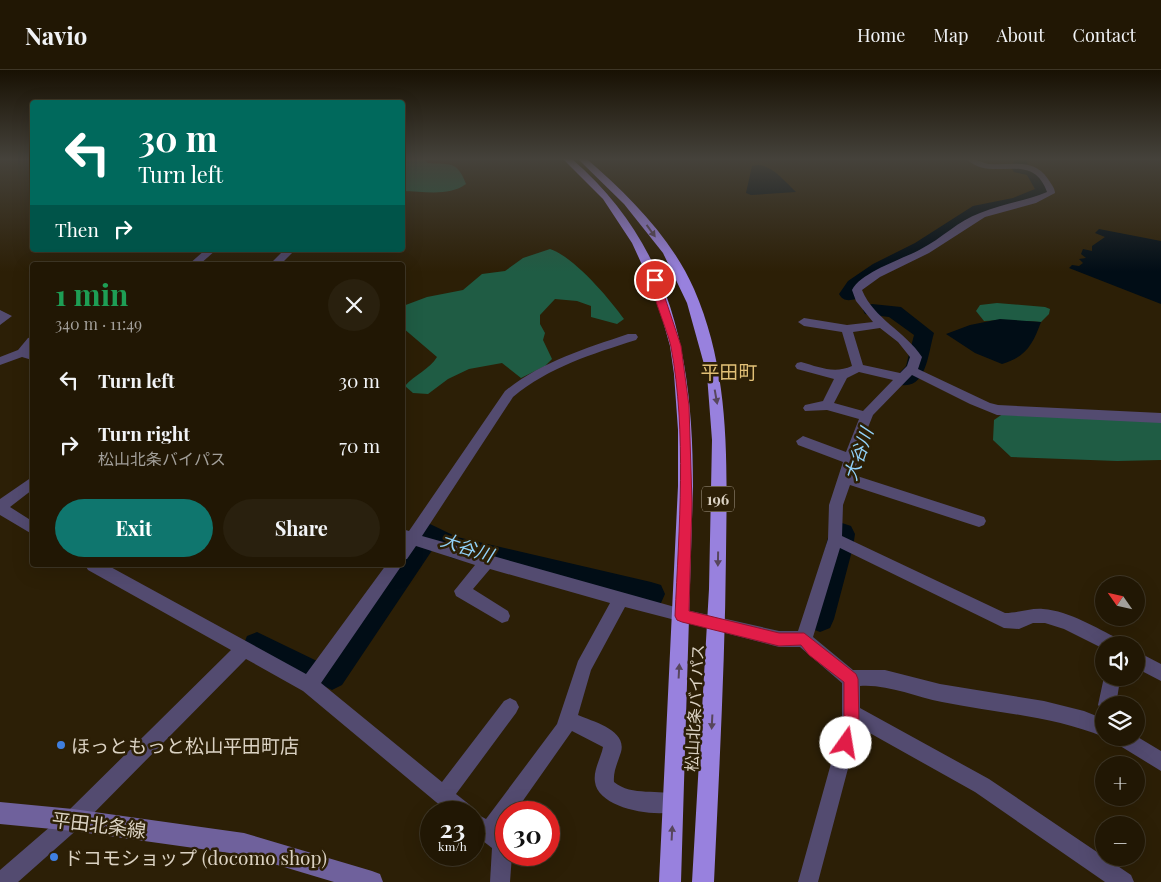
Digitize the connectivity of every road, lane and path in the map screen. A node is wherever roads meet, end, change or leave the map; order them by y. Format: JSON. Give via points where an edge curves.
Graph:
{"nodes":[{"id":1,"x":604,"y":197,"type":"edge"},
{"id":2,"x":623,"y":197,"type":"edge"},
{"id":3,"x":1042,"y":197,"type":"edge"},
{"id":4,"x":208,"y":252,"type":"edge"},
{"id":5,"x":288,"y":252,"type":"edge"},
{"id":6,"x":196,"y":262,"type":"edge"},
{"id":7,"x":277,"y":262,"type":"edge"},
{"id":8,"x":0,"y":314,"type":"edge"},
{"id":9,"x":0,"y":321,"type":"edge"},
{"id":10,"x":804,"y":322,"type":"dead end"},
{"id":11,"x":883,"y":324,"type":"junction"},
{"id":12,"x":847,"y":329,"type":"junction"},
{"id":13,"x":632,"y":337,"type":"dead end"},
{"id":14,"x":27,"y":354,"type":"edge"},
{"id":15,"x":3,"y":357,"type":"edge"},
{"id":16,"x":801,"y":366,"type":"dead end"},
{"id":17,"x":858,"y":368,"type":"junction"},
{"id":18,"x":905,"y":374,"type":"junction"},
{"id":19,"x":842,"y":375,"type":"junction"},
{"id":20,"x":827,"y":405,"type":"junction"},
{"id":21,"x":809,"y":408,"type":"dead end"},
{"id":22,"x":866,"y":417,"type":"junction"},
{"id":23,"x":1161,"y":418,"type":"edge"},
{"id":24,"x":803,"y":441,"type":"dead end"},
{"id":25,"x":851,"y":460,"type":"junction"},
{"id":26,"x":846,"y":478,"type":"junction"},
{"id":27,"x":30,"y":485,"type":"edge"},
{"id":28,"x":1,"y":510,"type":"edge"},
{"id":29,"x":979,"y":521,"type":"dead end"},
{"id":30,"x":30,"y":527,"type":"edge"},
{"id":31,"x":408,"y":537,"type":"edge"},
{"id":32,"x":835,"y":539,"type":"junction"},
{"id":33,"x":486,"y":562,"type":"junction"},
{"id":34,"x":97,"y":567,"type":"edge"},
{"id":35,"x":394,"y":567,"type":"edge"},
{"id":36,"x":621,"y":600,"type":"junction"},
{"id":37,"x":502,"y":616,"type":"dead end"},
{"id":38,"x":682,"y":616,"type":"junction"},
{"id":39,"x":717,"y":624,"type":"junction"},
{"id":40,"x":1096,"y":636,"type":"edge"},
{"id":41,"x":804,"y":639,"type":"junction"},
{"id":42,"x":243,"y":650,"type":"junction"},
{"id":43,"x":1145,"y":664,"type":"edge"},
{"id":44,"x":1161,"y":673,"type":"edge"},
{"id":45,"x":851,"y":679,"type":"junction"},
{"id":46,"x":309,"y":685,"type":"junction"},
{"id":47,"x":510,"y":707,"type":"dead end"},
{"id":48,"x":852,"y":714,"type":"junction"},
{"id":49,"x":569,"y":720,"type":"junction"},
{"id":50,"x":1095,"y":722,"type":"edge"},
{"id":51,"x":1136,"y":746,"type":"edge"},
{"id":52,"x":1161,"y":762,"type":"edge"},
{"id":53,"x":443,"y":796,"type":"junction"},
{"id":54,"x":449,"y":801,"type":"edge"},
{"id":55,"x":673,"y":804,"type":"junction"},
{"id":56,"x":0,"y":813,"type":"edge"},
{"id":57,"x":73,"y":820,"type":"junction"},
{"id":58,"x":485,"y":822,"type":"edge"},
{"id":59,"x":485,"y":830,"type":"edge"},
{"id":60,"x":2,"y":882,"type":"edge"},
{"id":61,"x":372,"y":882,"type":"edge"},
{"id":62,"x":500,"y":882,"type":"edge"},
{"id":63,"x":670,"y":882,"type":"edge"},
{"id":64,"x":703,"y":882,"type":"edge"},
{"id":65,"x":808,"y":882,"type":"edge"},
{"id":66,"x":1124,"y":882,"type":"edge"}],
"edges":[{"from":1,"to":38,"type":"highway","name":"松山北条バイパス","number":"196","via":[[643,254],[660,293],[676,346],[683,406],[686,503]]},
{"from":2,"to":39,"type":"highway","name":"松山北条バイパス","number":"196","one_way":true,"via":[[664,249],[687,288],[706,343],[717,404]]},
{"from":3,"to":11,"type":"street","via":[[982,215],[925,251],[859,286],[857,290],[862,305]]},
{"from":4,"to":6,"type":"street"},
{"from":5,"to":7,"type":"street"},
{"from":8,"to":9,"type":"street","via":[[6,316]]},
{"from":10,"to":12,"type":"street"},
{"from":11,"to":12,"type":"street"},
{"from":11,"to":18,"type":"street","via":[[911,347],[916,357]]},
{"from":12,"to":17,"type":"street"},
{"from":13,"to":31,"type":"street","via":[[545,370],[521,383],[509,394]]},
{"from":14,"to":15,"type":"street"},
{"from":16,"to":19,"type":"street"},
{"from":17,"to":18,"type":"street"},
{"from":17,"to":19,"type":"street"},
{"from":18,"to":22,"type":"street"},
{"from":18,"to":23,"type":"street","via":[[945,383],[997,410]]},
{"from":19,"to":20,"type":"street"},
{"from":20,"to":21,"type":"street"},
{"from":20,"to":22,"type":"street"},
{"from":22,"to":25,"type":"street"},
{"from":24,"to":25,"type":"street"},
{"from":25,"to":26,"type":"street"},
{"from":26,"to":29,"type":"street"},
{"from":26,"to":32,"type":"street","via":[[836,505]]},
{"from":27,"to":28,"type":"street"},
{"from":28,"to":30,"type":"street"},
{"from":31,"to":33,"type":"street"},
{"from":32,"to":40,"type":"street","via":[[1004,620],[1045,616]]},
{"from":32,"to":41,"type":"street"},
{"from":33,"to":36,"type":"street"},
{"from":33,"to":37,"type":"street","via":[[462,591]]},
{"from":34,"to":42,"type":"street"},
{"from":35,"to":46,"type":"street"},
{"from":36,"to":38,"type":"street"},
{"from":36,"to":49,"type":"street","via":[[599,636],[575,690]]},
{"from":38,"to":39,"type":"street"},
{"from":55,"to":38,"type":"highway","name":"松山北条バイパス","number":"196","one_way":true},
{"from":39,"to":41,"type":"street","via":[[779,639]]},
{"from":39,"to":64,"type":"highway","name":"松山北条バイパス","number":"196","one_way":true},
{"from":41,"to":45,"type":"street"},
{"from":42,"to":46,"type":"street"},
{"from":42,"to":57,"type":"street"},
{"from":43,"to":44,"type":"street"},
{"from":45,"to":48,"type":"street"},
{"from":45,"to":50,"type":"street","via":[[868,675],[941,693],[1056,712]]},
{"from":46,"to":53,"type":"street"},
{"from":47,"to":53,"type":"street"},
{"from":48,"to":65,"type":"street"},
{"from":48,"to":66,"type":"street","via":[[943,761],[1025,812]]},
{"from":49,"to":55,"type":"street","via":[[606,737],[613,744],[603,784],[608,792],[618,797]]},
{"from":49,"to":58,"type":"street"},
{"from":51,"to":52,"type":"street"},
{"from":53,"to":54,"type":"street"},
{"from":63,"to":55,"type":"highway","name":"松山北条バイパス","number":"196","one_way":true},
{"from":56,"to":57,"type":"main road","name":"平田北条線"},
{"from":57,"to":60,"type":"street"},
{"from":57,"to":61,"type":"main road","name":"平田北条線","via":[[244,844]]},
{"from":59,"to":62,"type":"street","via":[[502,844]]}]}
